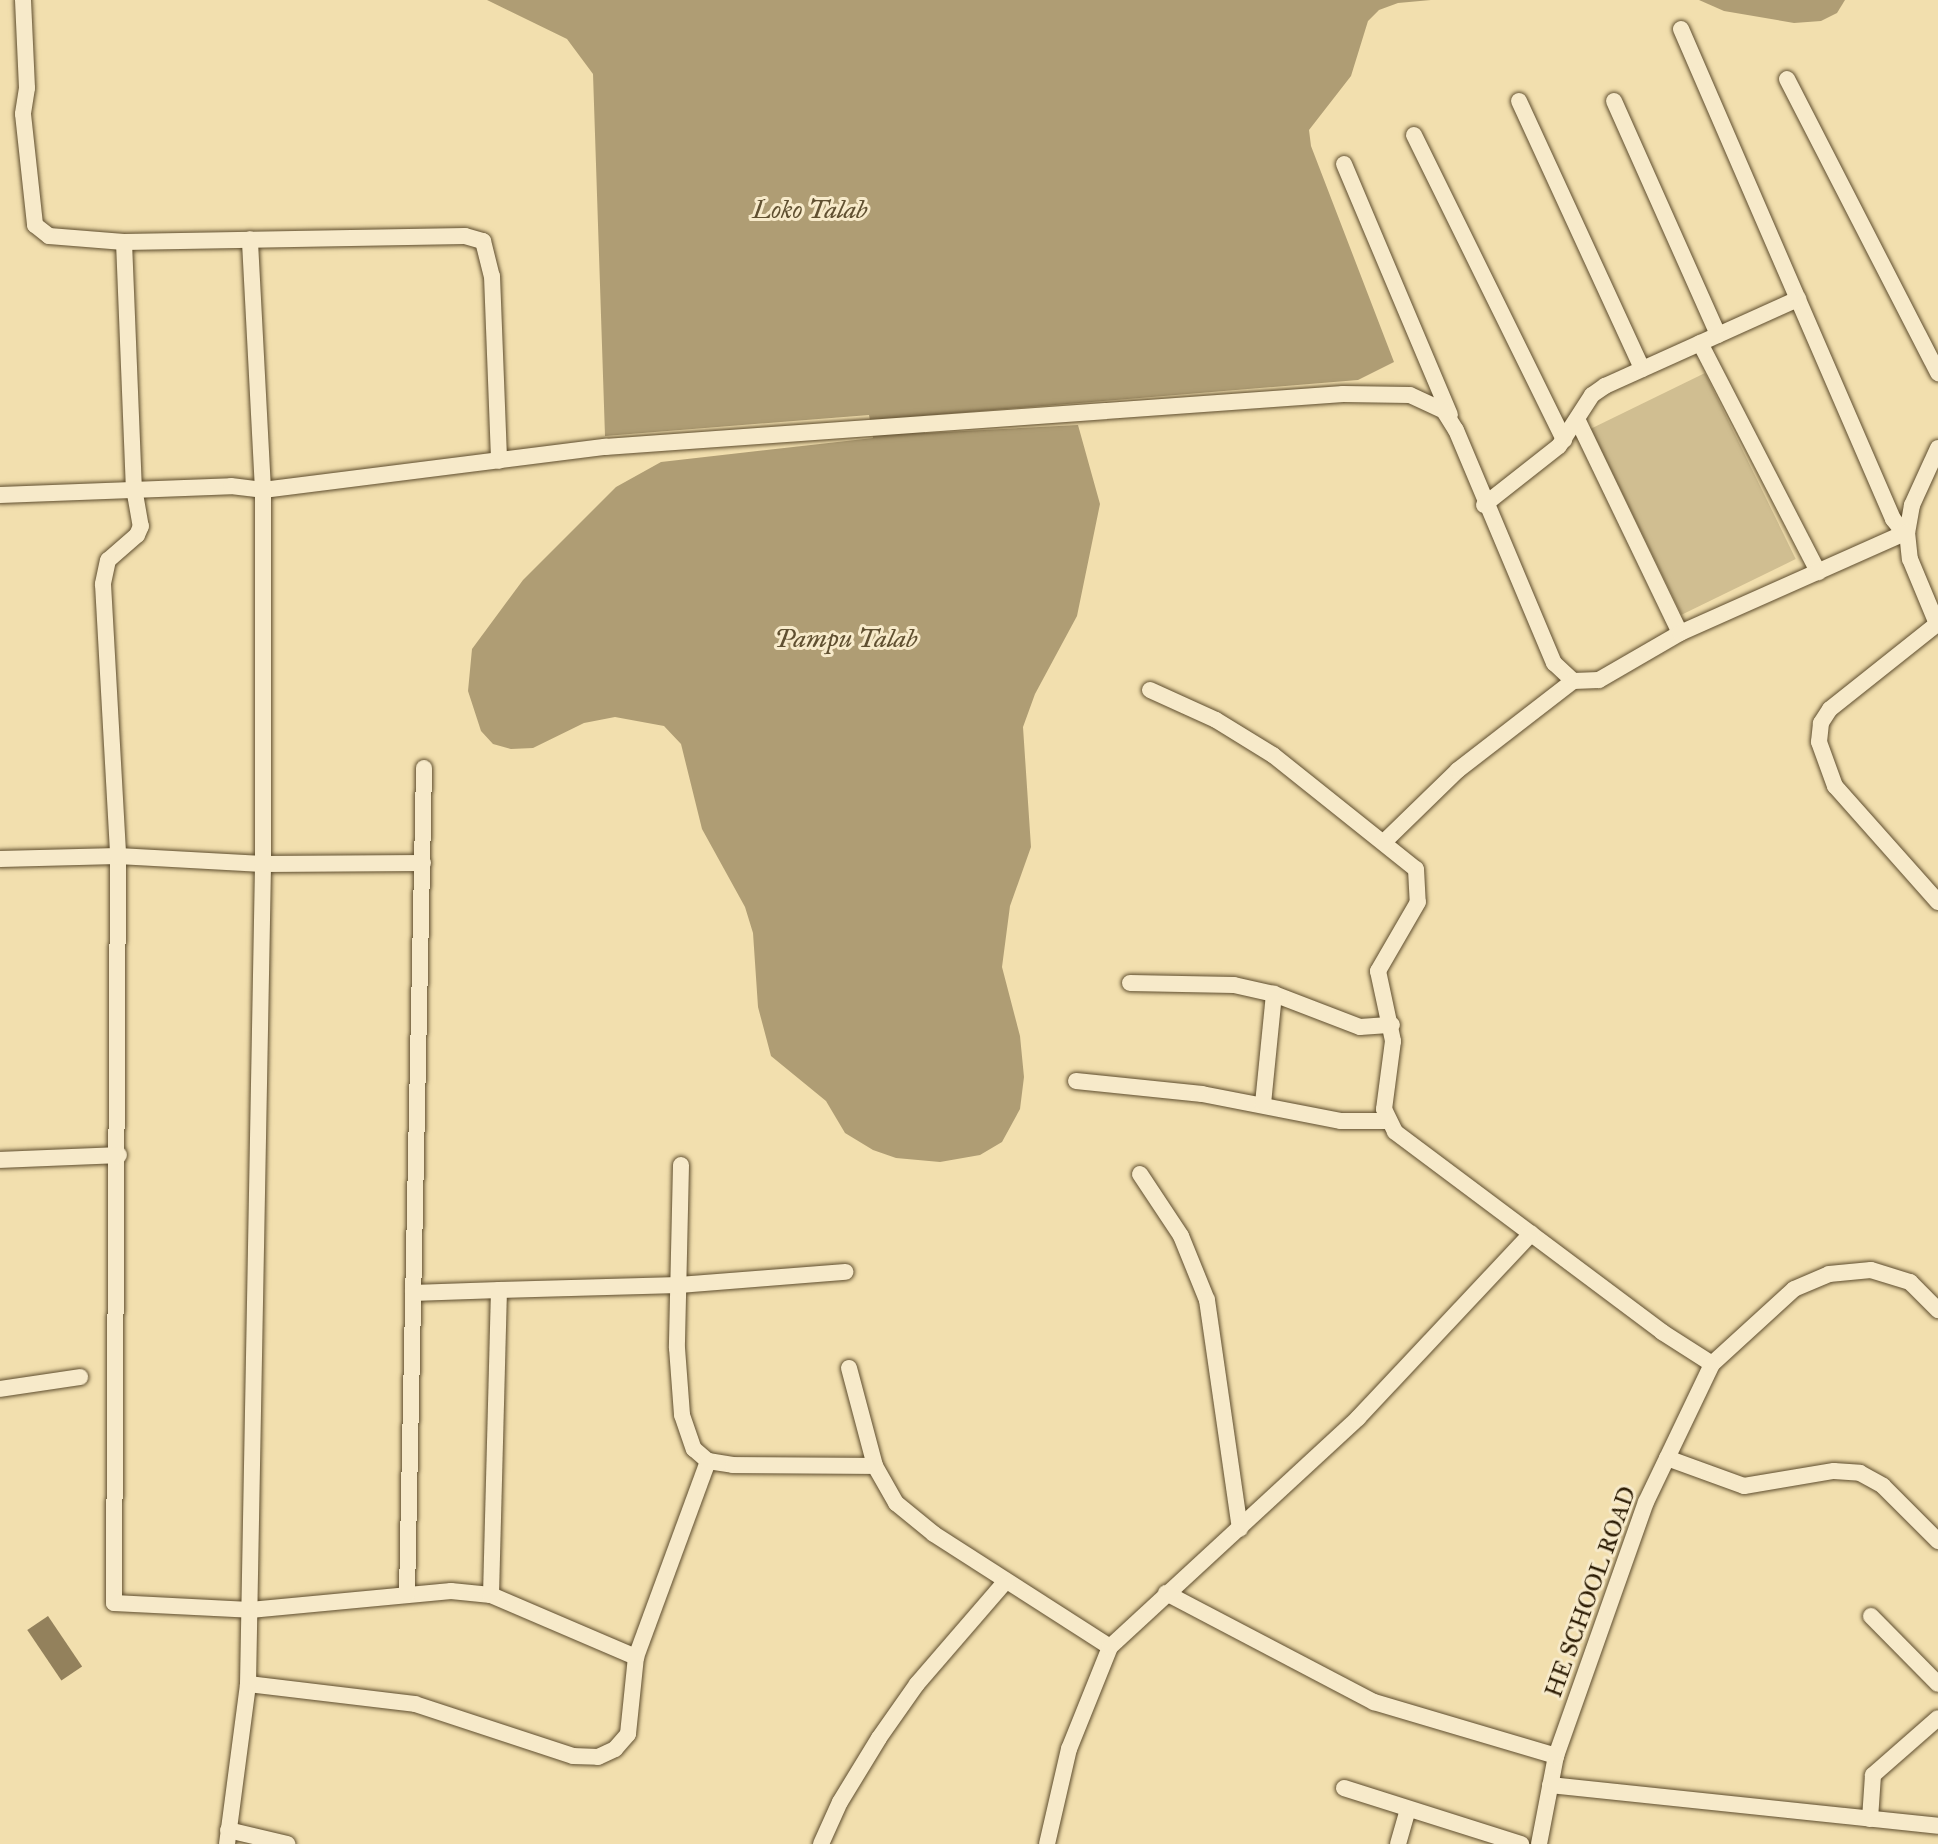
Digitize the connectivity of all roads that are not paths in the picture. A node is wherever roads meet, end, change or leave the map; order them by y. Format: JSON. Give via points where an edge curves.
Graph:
{"nodes":[{"id":1,"x":23,"y":0,"type":"edge"},
{"id":2,"x":1681,"y":29,"type":"dead end"},
{"id":3,"x":1787,"y":79,"type":"dead end"},
{"id":4,"x":1614,"y":100,"type":"dead end"},
{"id":5,"x":1519,"y":101,"type":"dead end"},
{"id":6,"x":1414,"y":135,"type":"dead end"},
{"id":7,"x":1344,"y":164,"type":"dead end"},
{"id":8,"x":250,"y":239,"type":"junction"},
{"id":9,"x":124,"y":242,"type":"junction"},
{"id":10,"x":1798,"y":299,"type":"junction"},
{"id":11,"x":1718,"y":335,"type":"junction"},
{"id":12,"x":1700,"y":343,"type":"junction"},
{"id":13,"x":1642,"y":369,"type":"junction"},
{"id":14,"x":1938,"y":373,"type":"edge"},
{"id":15,"x":1578,"y":421,"type":"junction"},
{"id":16,"x":1456,"y":430,"type":"junction"},
{"id":17,"x":1564,"y":440,"type":"junction"},
{"id":18,"x":1938,"y":449,"type":"edge"},
{"id":19,"x":499,"y":461,"type":"junction"},
{"id":20,"x":134,"y":488,"type":"junction"},
{"id":21,"x":263,"y":490,"type":"junction"},
{"id":22,"x":0,"y":495,"type":"edge"},
{"id":23,"x":1484,"y":505,"type":"junction"},
{"id":24,"x":1905,"y":533,"type":"junction"},
{"id":25,"x":1818,"y":572,"type":"junction"},
{"id":26,"x":1937,"y":624,"type":"edge"},
{"id":27,"x":1680,"y":633,"type":"junction"},
{"id":28,"x":1573,"y":681,"type":"junction"},
{"id":29,"x":1150,"y":690,"type":"dead end"},
{"id":30,"x":424,"y":768,"type":"dead end"},
{"id":31,"x":1385,"y":841,"type":"junction"},
{"id":32,"x":118,"y":856,"type":"junction"},
{"id":33,"x":0,"y":859,"type":"edge"},
{"id":34,"x":423,"y":863,"type":"junction"},
{"id":35,"x":263,"y":864,"type":"junction"},
{"id":36,"x":1938,"y":902,"type":"edge"},
{"id":37,"x":1130,"y":983,"type":"dead end"},
{"id":38,"x":1274,"y":994,"type":"junction"},
{"id":39,"x":1392,"y":1025,"type":"junction"},
{"id":40,"x":1076,"y":1081,"type":"dead end"},
{"id":41,"x":1263,"y":1104,"type":"junction"},
{"id":42,"x":1387,"y":1121,"type":"junction"},
{"id":43,"x":119,"y":1155,"type":"junction"},
{"id":44,"x":0,"y":1160,"type":"edge"},
{"id":45,"x":681,"y":1165,"type":"dead end"},
{"id":46,"x":1140,"y":1174,"type":"dead end"},
{"id":47,"x":1531,"y":1234,"type":"junction"},
{"id":48,"x":845,"y":1272,"type":"dead end"},
{"id":49,"x":679,"y":1285,"type":"junction"},
{"id":50,"x":499,"y":1290,"type":"junction"},
{"id":51,"x":413,"y":1293,"type":"junction"},
{"id":52,"x":1938,"y":1310,"type":"edge"},
{"id":53,"x":1713,"y":1364,"type":"junction"},
{"id":54,"x":849,"y":1368,"type":"dead end"},
{"id":55,"x":80,"y":1377,"type":"dead end"},
{"id":56,"x":0,"y":1389,"type":"edge"},
{"id":57,"x":1667,"y":1458,"type":"junction"},
{"id":58,"x":708,"y":1461,"type":"junction"},
{"id":59,"x":875,"y":1466,"type":"junction"},
{"id":60,"x":1240,"y":1529,"type":"junction"},
{"id":61,"x":1938,"y":1541,"type":"edge"},
{"id":62,"x":1006,"y":1581,"type":"junction"},
{"id":63,"x":1166,"y":1593,"type":"junction"},
{"id":64,"x":407,"y":1594,"type":"junction"},
{"id":65,"x":491,"y":1595,"type":"junction"},
{"id":66,"x":250,"y":1610,"type":"junction"},
{"id":67,"x":1871,"y":1616,"type":"dead end"},
{"id":68,"x":1110,"y":1647,"type":"junction"},
{"id":69,"x":636,"y":1657,"type":"junction"},
{"id":70,"x":248,"y":1684,"type":"junction"},
{"id":71,"x":1938,"y":1684,"type":"edge"},
{"id":72,"x":1938,"y":1718,"type":"edge"},
{"id":73,"x":1556,"y":1756,"type":"junction"},
{"id":74,"x":1550,"y":1785,"type":"junction"},
{"id":75,"x":1344,"y":1788,"type":"dead end"},
{"id":76,"x":1408,"y":1809,"type":"junction"},
{"id":77,"x":1870,"y":1819,"type":"junction"},
{"id":78,"x":1938,"y":1826,"type":"edge"},
{"id":79,"x":228,"y":1837,"type":"edge"},
{"id":80,"x":287,"y":1844,"type":"edge"},
{"id":81,"x":821,"y":1844,"type":"edge"},
{"id":82,"x":1047,"y":1844,"type":"edge"},
{"id":83,"x":1398,"y":1844,"type":"edge"},
{"id":84,"x":1521,"y":1844,"type":"edge"},
{"id":85,"x":1539,"y":1844,"type":"edge"}],
"edges":[{"from":1,"to":9,"type":"street","via":[[27,88],[23,114],[35,225],[49,236]]},
{"from":2,"to":10,"type":"street"},
{"from":3,"to":14,"type":"street"},
{"from":4,"to":11,"type":"street"},
{"from":5,"to":13,"type":"street"},
{"from":6,"to":17,"type":"street"},
{"from":7,"to":16,"type":"street"},
{"from":8,"to":9,"type":"street"},
{"from":8,"to":19,"type":"street","via":[[466,236],[482,241],[492,276]]},
{"from":8,"to":21,"type":"street"},
{"from":9,"to":20,"type":"street"},
{"from":10,"to":11,"type":"street"},
{"from":10,"to":24,"type":"street","via":[[1893,519]]},
{"from":11,"to":12,"type":"street"},
{"from":12,"to":13,"type":"street"},
{"from":12,"to":25,"type":"street"},
{"from":13,"to":15,"type":"street","via":[[1592,395]]},
{"from":15,"to":17,"type":"street"},
{"from":15,"to":27,"type":"street"},
{"from":16,"to":19,"type":"street","via":[[1433,402],[1390,394],[606,447]]},
{"from":16,"to":23,"type":"street"},
{"from":17,"to":23,"type":"street"},
{"from":18,"to":24,"type":"street","via":[[1912,505]]},
{"from":19,"to":21,"type":"street"},
{"from":20,"to":21,"type":"street","via":[[231,486]]},
{"from":20,"to":22,"type":"street"},
{"from":20,"to":32,"type":"street","via":[[141,526],[108,560],[103,584]]},
{"from":21,"to":35,"type":"street"},
{"from":23,"to":28,"type":"street","via":[[1555,663]]},
{"from":24,"to":25,"type":"street"},
{"from":24,"to":26,"type":"street","via":[[1910,559]]},
{"from":25,"to":27,"type":"street"},
{"from":26,"to":36,"type":"street","via":[[1830,709],[1821,723],[1819,742],[1835,786]]},
{"from":27,"to":28,"type":"street","via":[[1600,680]]},
{"from":28,"to":31,"type":"street","via":[[1458,771]]},
{"from":29,"to":31,"type":"street","via":[[1216,720],[1273,755]]},
{"from":30,"to":34,"type":"street"},
{"from":31,"to":39,"type":"street","via":[[1416,869],[1421,885],[1419,902],[1378,971],[1379,989]]},
{"from":32,"to":33,"type":"street"},
{"from":32,"to":35,"type":"street"},
{"from":32,"to":43,"type":"street"},
{"from":34,"to":35,"type":"street"},
{"from":34,"to":51,"type":"street"},
{"from":35,"to":66,"type":"street"},
{"from":37,"to":38,"type":"street","via":[[1189,981]]},
{"from":38,"to":39,"type":"street","via":[[1360,1027]]},
{"from":38,"to":41,"type":"street"},
{"from":39,"to":42,"type":"street"},
{"from":40,"to":41,"type":"street"},
{"from":41,"to":42,"type":"street","via":[[1341,1121]]},
{"from":42,"to":47,"type":"street","via":[[1395,1132]]},
{"from":43,"to":44,"type":"street"},
{"from":43,"to":66,"type":"street","via":[[113,1371],[114,1603]]},
{"from":45,"to":49,"type":"street"},
{"from":46,"to":60,"type":"street","via":[[1181,1236],[1207,1300]]},
{"from":47,"to":53,"type":"street"},
{"from":47,"to":60,"type":"street","via":[[1358,1418]]},
{"from":48,"to":49,"type":"street"},
{"from":49,"to":50,"type":"street"},
{"from":49,"to":58,"type":"street","via":[[682,1415],[694,1449]]},
{"from":50,"to":51,"type":"street"},
{"from":50,"to":65,"type":"street"},
{"from":51,"to":64,"type":"street"},
{"from":52,"to":53,"type":"street","via":[[1910,1282],[1871,1270],[1829,1274],[1794,1289]]},
{"from":53,"to":57,"type":"street","name":"HE SCHOOL ROAD"},
{"from":54,"to":59,"type":"street"},
{"from":55,"to":56,"type":"street"},
{"from":57,"to":61,"type":"street","via":[[1744,1486],[1834,1471],[1860,1473],[1883,1486]]},
{"from":57,"to":73,"type":"street","name":"HE SCHOOL ROAD","via":[[1646,1502]]},
{"from":58,"to":59,"type":"street"},
{"from":58,"to":69,"type":"street"},
{"from":59,"to":62,"type":"street","via":[[896,1503]]},
{"from":60,"to":63,"type":"street"},
{"from":62,"to":68,"type":"street"},
{"from":62,"to":81,"type":"street","via":[[886,1728],[840,1802]]},
{"from":63,"to":68,"type":"street"},
{"from":63,"to":73,"type":"street","via":[[1374,1702]]},
{"from":64,"to":65,"type":"street"},
{"from":64,"to":66,"type":"street"},
{"from":65,"to":69,"type":"street"},
{"from":66,"to":70,"type":"street"},
{"from":67,"to":71,"type":"street"},
{"from":68,"to":82,"type":"street","via":[[1069,1749]]},
{"from":69,"to":70,"type":"street","via":[[628,1734],[615,1749],[598,1757],[573,1756],[415,1704]]},
{"from":70,"to":79,"type":"street"},
{"from":72,"to":77,"type":"street","via":[[1873,1775]]},
{"from":73,"to":74,"type":"street","name":"HE SCHOOL ROAD"},
{"from":74,"to":77,"type":"street"},
{"from":74,"to":85,"type":"street","name":"HE SCHOOL ROAD"},
{"from":75,"to":76,"type":"street"},
{"from":76,"to":83,"type":"street"},
{"from":76,"to":84,"type":"street"},
{"from":77,"to":78,"type":"street"},
{"from":79,"to":80,"type":"street"}]}
